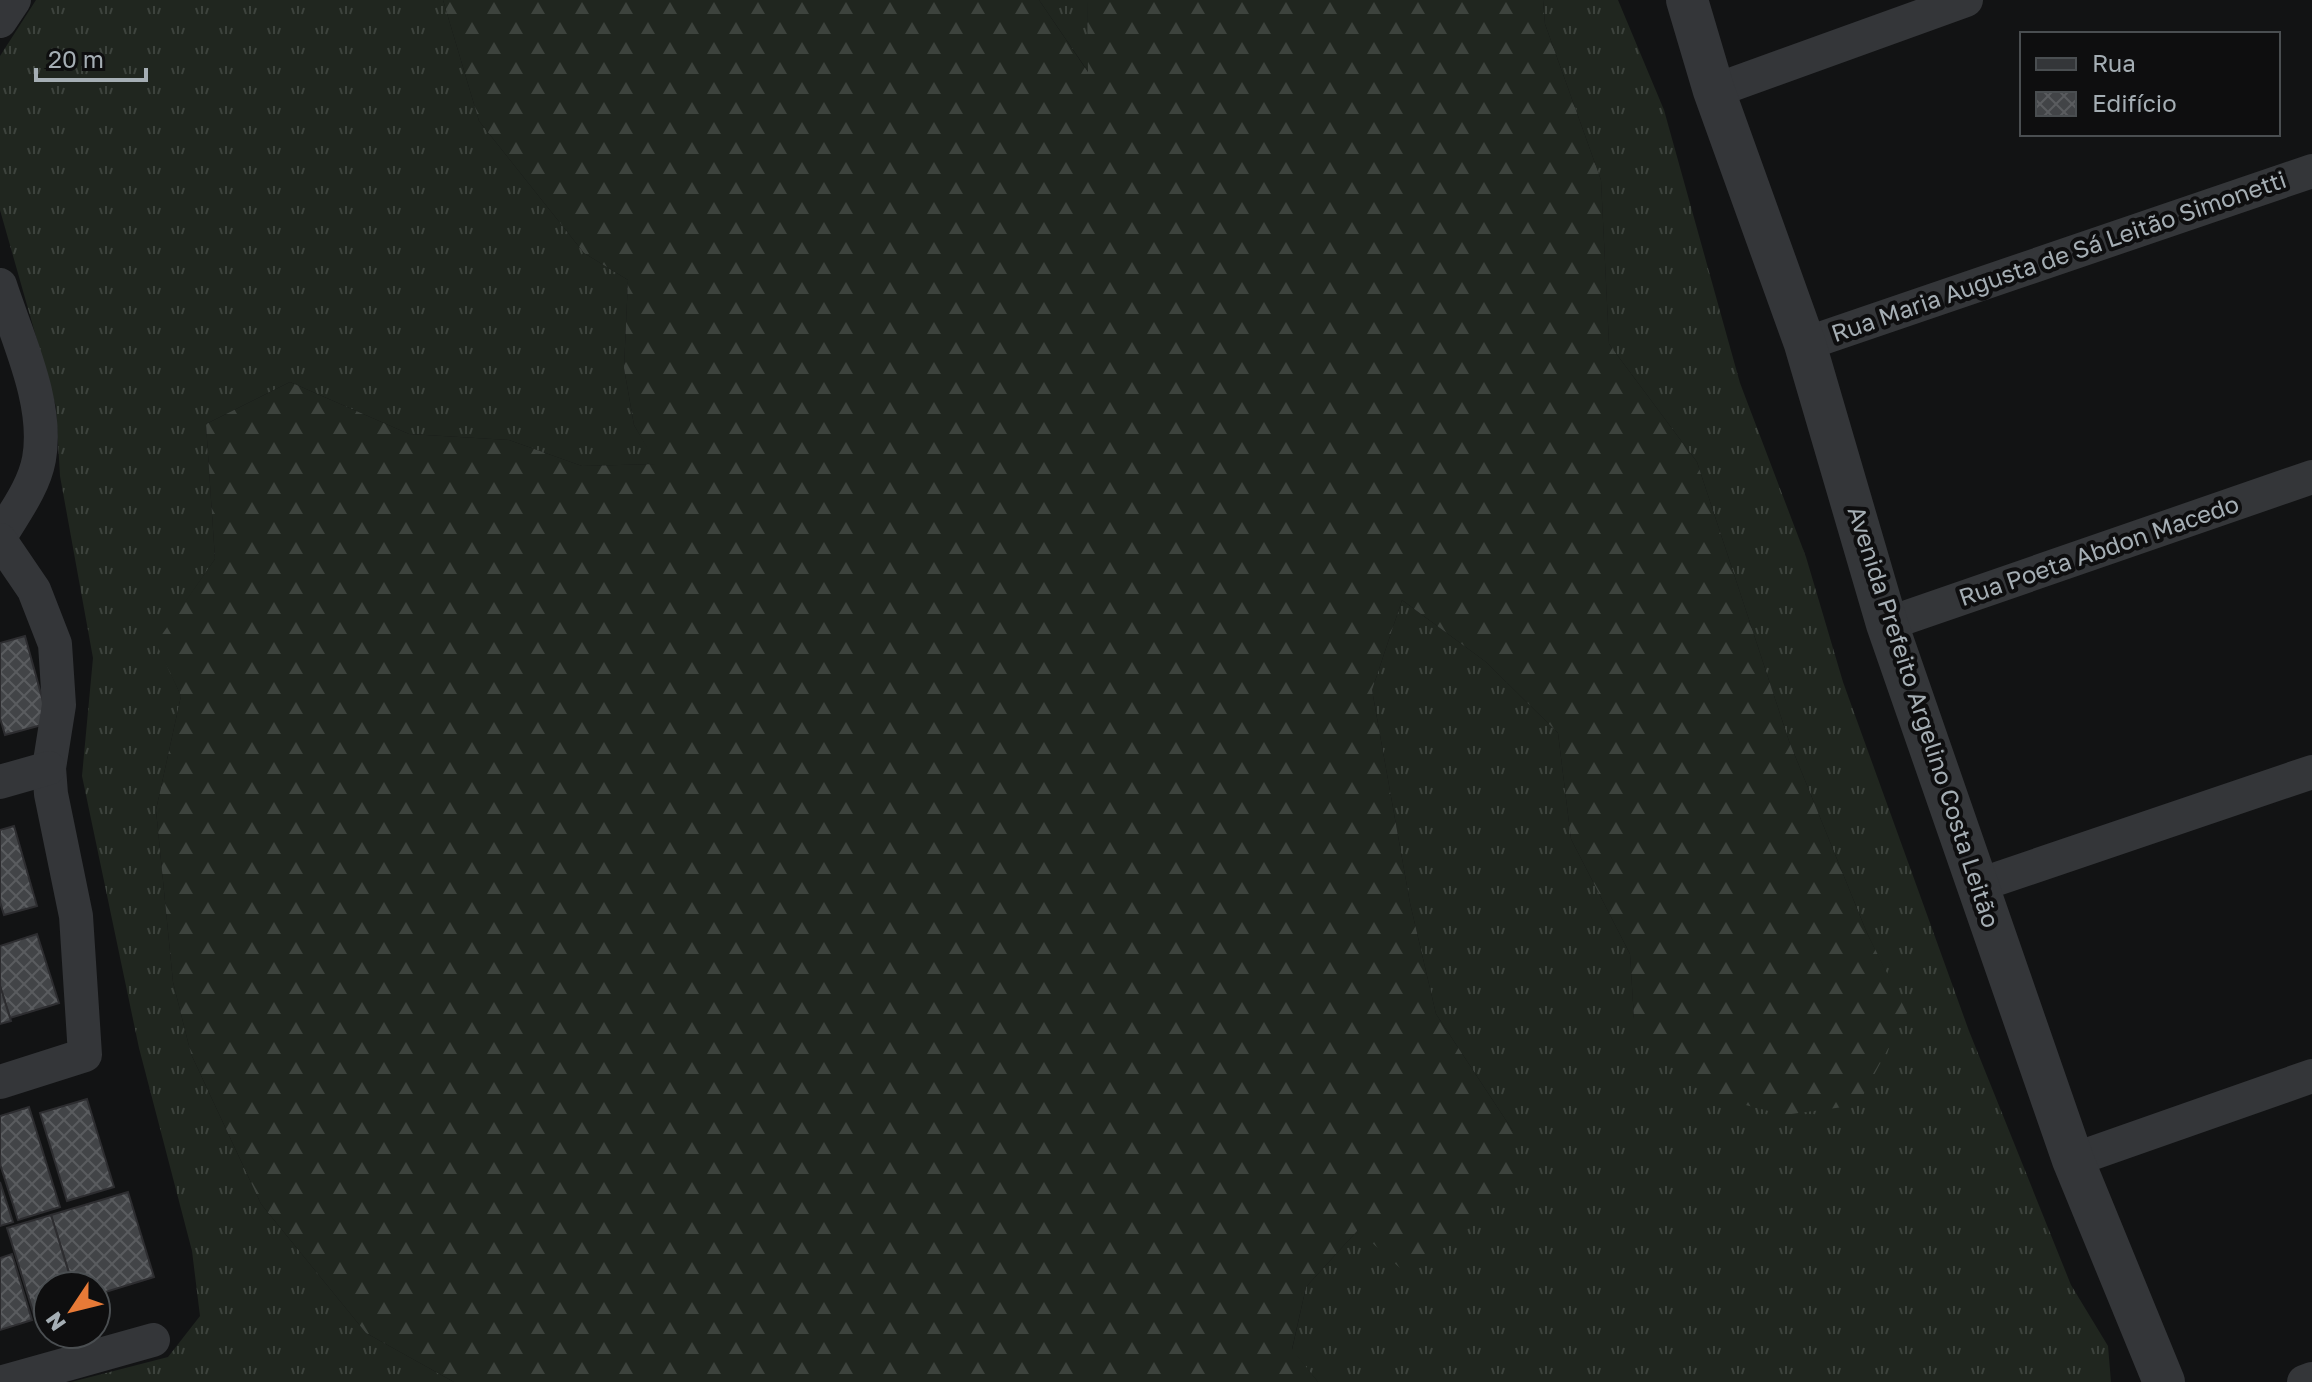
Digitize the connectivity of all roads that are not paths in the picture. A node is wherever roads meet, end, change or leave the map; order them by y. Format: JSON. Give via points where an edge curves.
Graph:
{"nodes":[{"id":1,"x":14,"y":0,"type":"edge"},
{"id":2,"x":1687,"y":0,"type":"edge"},
{"id":3,"x":1966,"y":0,"type":"edge"},
{"id":4,"x":0,"y":21,"type":"edge"},
{"id":5,"x":1714,"y":91,"type":"junction"},
{"id":6,"x":2312,"y":171,"type":"edge"},
{"id":7,"x":0,"y":285,"type":"edge"},
{"id":8,"x":1805,"y":344,"type":"junction"},
{"id":9,"x":2312,"y":477,"type":"edge"},
{"id":10,"x":0,"y":538,"type":"edge"},
{"id":11,"x":1887,"y":624,"type":"junction"},
{"id":12,"x":49,"y":768,"type":"junction"},
{"id":13,"x":2312,"y":772,"type":"edge"},
{"id":14,"x":0,"y":782,"type":"edge"},
{"id":15,"x":1979,"y":885,"type":"junction"},
{"id":16,"x":2312,"y":1076,"type":"edge"},
{"id":17,"x":0,"y":1082,"type":"edge"},
{"id":18,"x":2073,"y":1160,"type":"junction"},
{"id":19,"x":153,"y":1340,"type":"dead end"},
{"id":20,"x":2312,"y":1379,"type":"edge"},
{"id":21,"x":3,"y":1382,"type":"edge"},
{"id":22,"x":2164,"y":1382,"type":"edge"},
{"id":23,"x":2304,"y":1382,"type":"edge"}],
"edges":[{"from":1,"to":4,"type":"street"},
{"from":2,"to":5,"type":"street","name":"Avenida Prefeito Argelino Costa Leitão"},
{"from":3,"to":5,"type":"street"},
{"from":5,"to":8,"type":"street","name":"Avenida Prefeito Argelino Costa Leitão"},
{"from":6,"to":8,"type":"street","name":"Rua Maria Augusta de Sá Leitão Simonetti"},
{"from":7,"to":10,"type":"street","via":[[37,402],[41,438],[29,489]]},
{"from":8,"to":11,"type":"street","name":"Avenida Prefeito Argelino Costa Leitão"},
{"from":9,"to":11,"type":"street","name":"Rua Poeta Abdon Macedo"},
{"from":10,"to":12,"type":"street","via":[[34,590],[55,644],[59,705]]},
{"from":11,"to":15,"type":"street","name":"Avenida Prefeito Argelino Costa Leitão"},
{"from":12,"to":14,"type":"street"},
{"from":12,"to":17,"type":"street","via":[[76,916],[85,1055]]},
{"from":13,"to":15,"type":"street"},
{"from":15,"to":18,"type":"street","name":"Avenida Prefeito Argelino Costa Leitão"},
{"from":16,"to":18,"type":"street"},
{"from":18,"to":22,"type":"street","name":"Avenida Prefeito Argelino Costa Leitão"},
{"from":19,"to":21,"type":"street"},
{"from":20,"to":23,"type":"street"}]}
